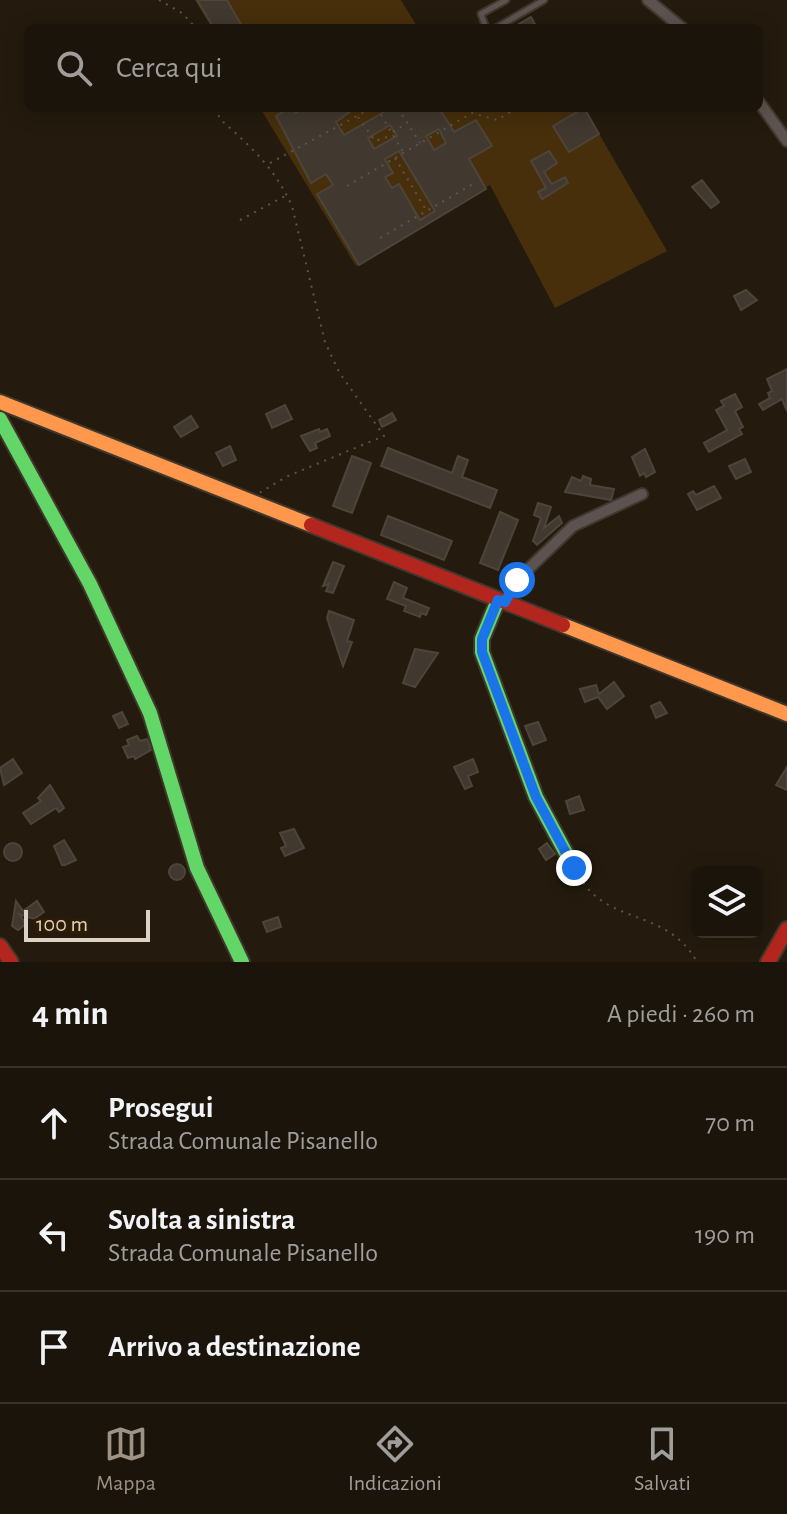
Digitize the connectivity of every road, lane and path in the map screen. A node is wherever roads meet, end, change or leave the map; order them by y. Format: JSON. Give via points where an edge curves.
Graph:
{"nodes":[{"id":1,"x":159,"y":0,"type":"edge"},
{"id":2,"x":506,"y":0,"type":"edge"},
{"id":3,"x":544,"y":0,"type":"edge"},
{"id":4,"x":648,"y":0,"type":"edge"},
{"id":5,"x":192,"y":24,"type":"edge"},
{"id":6,"x":485,"y":24,"type":"edge"},
{"id":7,"x":503,"y":24,"type":"edge"},
{"id":8,"x":677,"y":24,"type":"edge"},
{"id":9,"x":763,"y":108,"type":"edge"},
{"id":10,"x":217,"y":112,"type":"edge"},
{"id":11,"x":364,"y":112,"type":"edge"},
{"id":12,"x":379,"y":112,"type":"edge"},
{"id":13,"x":400,"y":112,"type":"edge"},
{"id":14,"x":510,"y":112,"type":"edge"},
{"id":15,"x":357,"y":116,"type":"junction"},
{"id":16,"x":407,"y":123,"type":"junction"},
{"id":17,"x":392,"y":134,"type":"junction"},
{"id":18,"x":787,"y":141,"type":"edge"},
{"id":19,"x":420,"y":144,"type":"junction"},
{"id":20,"x":404,"y":153,"type":"junction"},
{"id":21,"x":395,"y":158,"type":"junction"},
{"id":22,"x":269,"y":164,"type":"junction"},
{"id":23,"x":475,"y":183,"type":"dead end"},
{"id":24,"x":347,"y":186,"type":"dead end"},
{"id":25,"x":287,"y":195,"type":"junction"},
{"id":26,"x":427,"y":211,"type":"junction"},
{"id":27,"x":240,"y":220,"type":"dead end"},
{"id":28,"x":380,"y":238,"type":"dead end"},
{"id":29,"x":0,"y":402,"type":"edge"},
{"id":30,"x":0,"y":419,"type":"edge"},
{"id":31,"x":642,"y":494,"type":"dead end"},
{"id":32,"x":249,"y":501,"type":"junction"},
{"id":33,"x":501,"y":601,"type":"junction"},
{"id":34,"x":787,"y":714,"type":"edge"},
{"id":35,"x":574,"y":868,"type":"joint"},
{"id":36,"x":787,"y":929,"type":"edge"},
{"id":37,"x":0,"y":946,"type":"edge"},
{"id":38,"x":11,"y":962,"type":"edge"},
{"id":39,"x":242,"y":962,"type":"edge"},
{"id":40,"x":697,"y":962,"type":"edge"},
{"id":41,"x":768,"y":962,"type":"edge"}],
"edges":[{"from":1,"to":5,"type":"path"},
{"from":2,"to":6,"type":"lane","via":[[481,14]]},
{"from":3,"to":7,"type":"lane"},
{"from":4,"to":8,"type":"street"},
{"from":9,"to":18,"type":"street"},
{"from":10,"to":22,"type":"path"},
{"from":11,"to":15,"type":"path"},
{"from":12,"to":17,"type":"path"},
{"from":13,"to":16,"type":"path"},
{"from":14,"to":19,"type":"path","via":[[497,120],[472,113]]},
{"from":15,"to":17,"type":"path","via":[[375,141]]},
{"from":15,"to":22,"type":"path"},
{"from":16,"to":17,"type":"path"},
{"from":16,"to":19,"type":"path"},
{"from":17,"to":20,"type":"path"},
{"from":19,"to":20,"type":"path"},
{"from":20,"to":21,"type":"path"},
{"from":21,"to":24,"type":"path"},
{"from":21,"to":26,"type":"path"},
{"from":22,"to":25,"type":"path"},
{"from":23,"to":26,"type":"path"},
{"from":25,"to":27,"type":"path"},
{"from":25,"to":32,"type":"path","via":[[325,342],[339,372],[384,436],[288,476]]},
{"from":26,"to":28,"type":"path"},
{"from":29,"to":32,"type":"street"},
{"from":30,"to":39,"type":"street","via":[[90,584],[150,713],[197,868]]},
{"from":31,"to":33,"type":"street","via":[[573,526]]},
{"from":32,"to":33,"type":"street"},
{"from":33,"to":34,"type":"street"},
{"from":33,"to":35,"type":"street","via":[[482,639],[482,652],[536,797]]},
{"from":35,"to":40,"type":"path","via":[[591,893],[628,915],[665,926]]},
{"from":36,"to":41,"type":"street"},
{"from":37,"to":38,"type":"street"}]}
